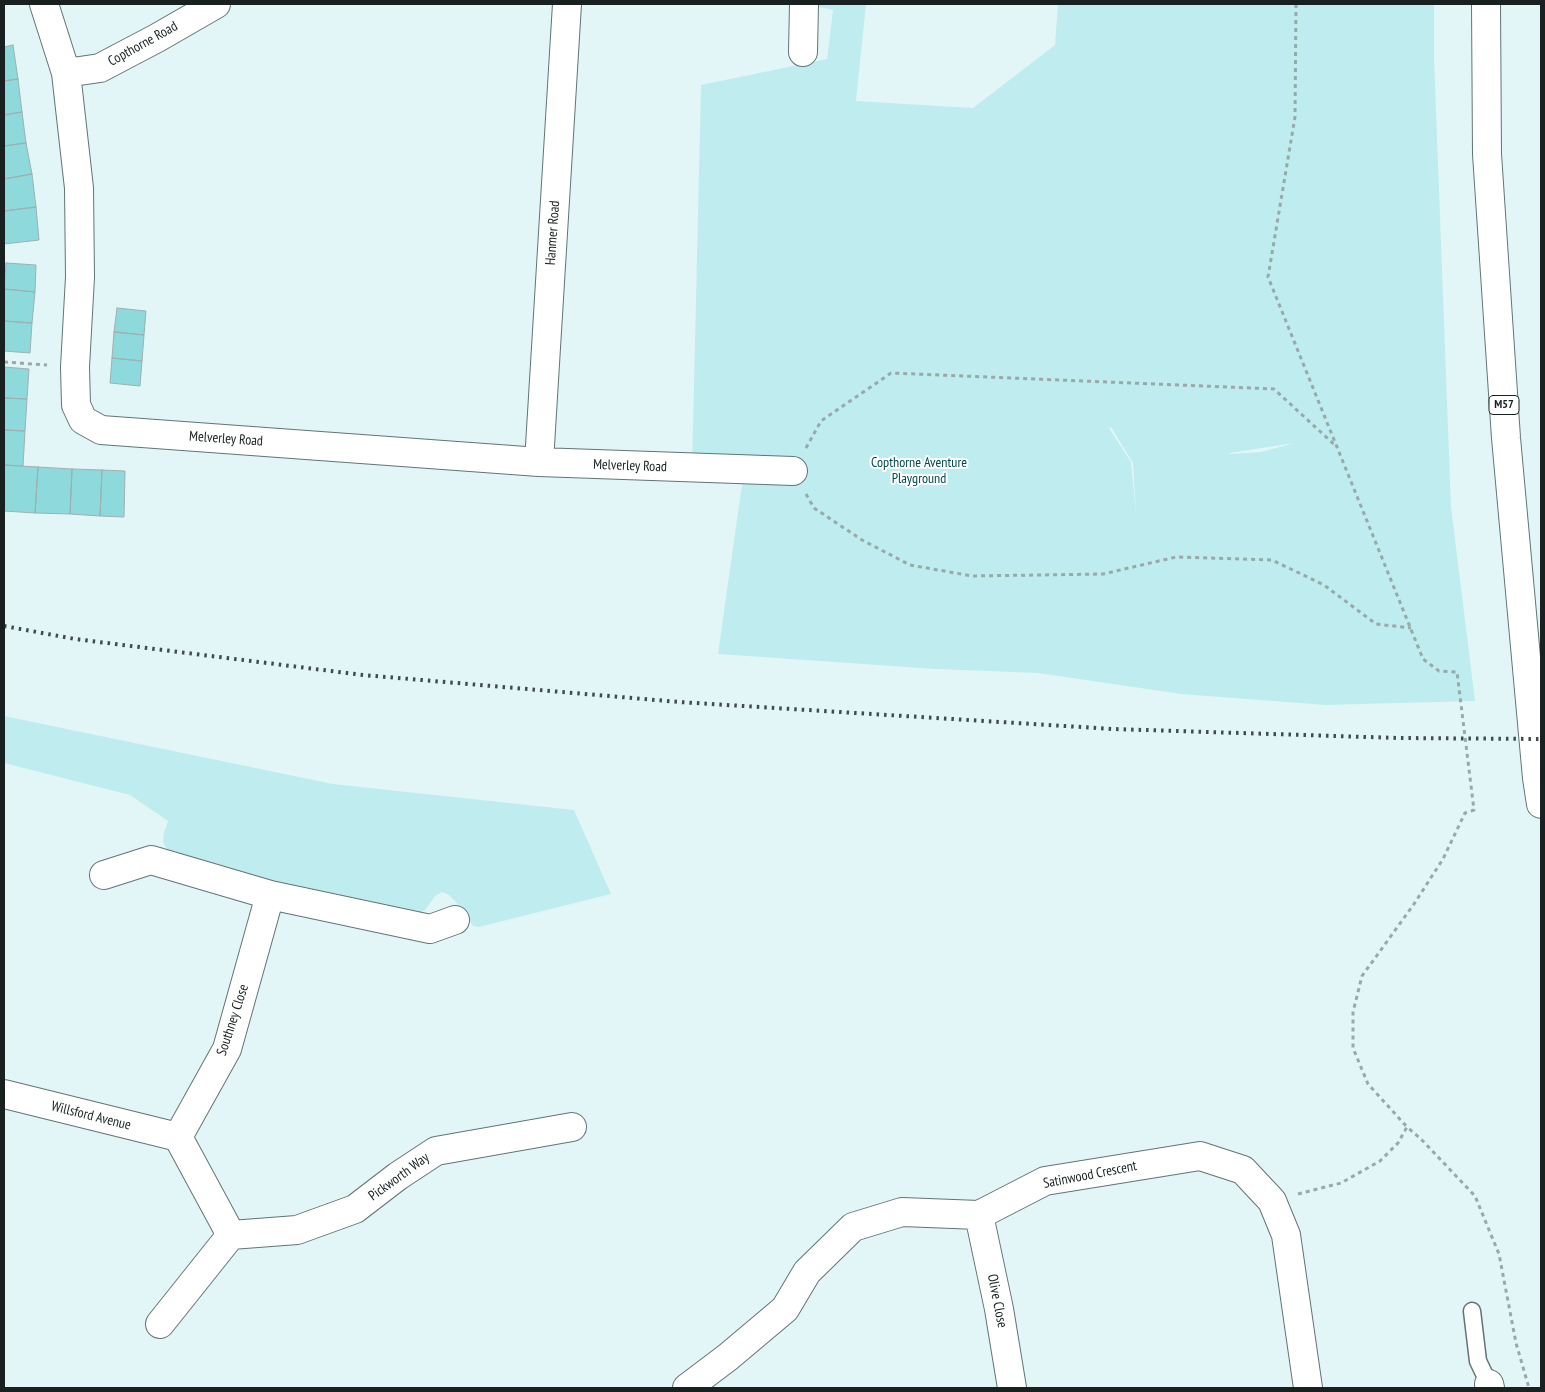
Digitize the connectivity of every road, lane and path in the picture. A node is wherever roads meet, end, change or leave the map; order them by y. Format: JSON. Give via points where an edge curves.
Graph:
{"nodes":[{"id":1,"x":44,"y":4,"type":"edge"},
{"id":2,"x":216,"y":4,"type":"edge"},
{"id":3,"x":567,"y":4,"type":"edge"},
{"id":4,"x":804,"y":4,"type":"edge"},
{"id":5,"x":1296,"y":4,"type":"edge"},
{"id":6,"x":1486,"y":4,"type":"edge"},
{"id":7,"x":803,"y":52,"type":"dead end"},
{"id":8,"x":66,"y":73,"type":"junction"},
{"id":9,"x":4,"y":362,"type":"edge"},
{"id":10,"x":75,"y":367,"type":"junction"},
{"id":11,"x":821,"y":421,"type":"dead end"},
{"id":12,"x":1337,"y":447,"type":"junction"},
{"id":13,"x":538,"y":462,"type":"junction"},
{"id":14,"x":793,"y":471,"type":"joint"},
{"id":15,"x":1410,"y":628,"type":"junction"},
{"id":16,"x":1541,"y":804,"type":"edge"},
{"id":17,"x":104,"y":875,"type":"dead end"},
{"id":18,"x":270,"y":895,"type":"junction"},
{"id":19,"x":456,"y":920,"type":"dead end"},
{"id":20,"x":4,"y":1094,"type":"edge"},
{"id":21,"x":572,"y":1127,"type":"dead end"},
{"id":22,"x":1407,"y":1127,"type":"junction"},
{"id":23,"x":178,"y":1137,"type":"junction"},
{"id":24,"x":1272,"y":1201,"type":"junction"},
{"id":25,"x":978,"y":1215,"type":"junction"},
{"id":26,"x":231,"y":1235,"type":"junction"},
{"id":27,"x":1472,"y":1311,"type":"dead end"},
{"id":28,"x":160,"y":1324,"type":"dead end"},
{"id":29,"x":1490,"y":1386,"type":"edge"},
{"id":30,"x":687,"y":1388,"type":"edge"},
{"id":31,"x":1012,"y":1388,"type":"edge"},
{"id":32,"x":1308,"y":1388,"type":"edge"},
{"id":33,"x":1529,"y":1388,"type":"edge"}],
"edges":[{"from":1,"to":8,"type":"main road","name":"Melverley Road"},
{"from":2,"to":8,"type":"main road","name":"Copthorne Road","via":[[100,68]]},
{"from":3,"to":13,"type":"main road","name":"Hanmer Road"},
{"from":4,"to":7,"type":"main road"},
{"from":5,"to":12,"type":"path","via":[[1295,117],[1268,277]]},
{"from":6,"to":16,"type":"main road","number":"M57","via":[[1487,154],[1506,438]]},
{"from":8,"to":10,"type":"main road","name":"Melverley Road","via":[[79,188],[80,277]]},
{"from":9,"to":10,"type":"path"},
{"from":10,"to":13,"type":"main road","name":"Melverley Road","via":[[76,405],[83,420],[100,430]]},
{"from":11,"to":12,"type":"path","via":[[891,372],[1274,390]]},
{"from":12,"to":15,"type":"path"},
{"from":13,"to":14,"type":"main road","name":"Melverley Road"},
{"from":14,"to":15,"type":"path","via":[[814,508],[862,540],[910,565],[972,576],[1103,574],[1176,557],[1272,560],[1324,585],[1376,624]]},
{"from":15,"to":22,"type":"path","via":[[1423,659],[1439,671],[1457,672],[1474,810],[1465,813],[1443,859],[1362,976],[1353,1012],[1353,1048],[1368,1084]]},
{"from":17,"to":18,"type":"main road","via":[[150,860]]},
{"from":18,"to":19,"type":"main road","via":[[430,929]]},
{"from":18,"to":23,"type":"main road","name":"Southney Close","via":[[227,1049]]},
{"from":20,"to":23,"type":"main road","name":"Willsford Avenue"},
{"from":21,"to":26,"type":"main road","name":"Pickworth Way","via":[[436,1151],[355,1209],[297,1230]]},
{"from":22,"to":24,"type":"path","via":[[1398,1143],[1380,1160],[1341,1183]]},
{"from":22,"to":33,"type":"path","via":[[1475,1196],[1499,1254],[1516,1343]]},
{"from":23,"to":26,"type":"main road"},
{"from":24,"to":25,"type":"main road","name":"Satinwood Crescent","via":[[1243,1170],[1200,1156],[1045,1182]]},
{"from":24,"to":32,"type":"main road","name":"Satinwood Crescent","via":[[1286,1235]]},
{"from":25,"to":30,"type":"main road","name":"Satinwood Crescent","via":[[902,1212],[854,1227],[807,1272],[785,1309]]},
{"from":25,"to":31,"type":"main road","name":"Olive Close"},
{"from":26,"to":28,"type":"main road"},
{"from":27,"to":29,"type":"lane","via":[[1478,1361]]}]}
